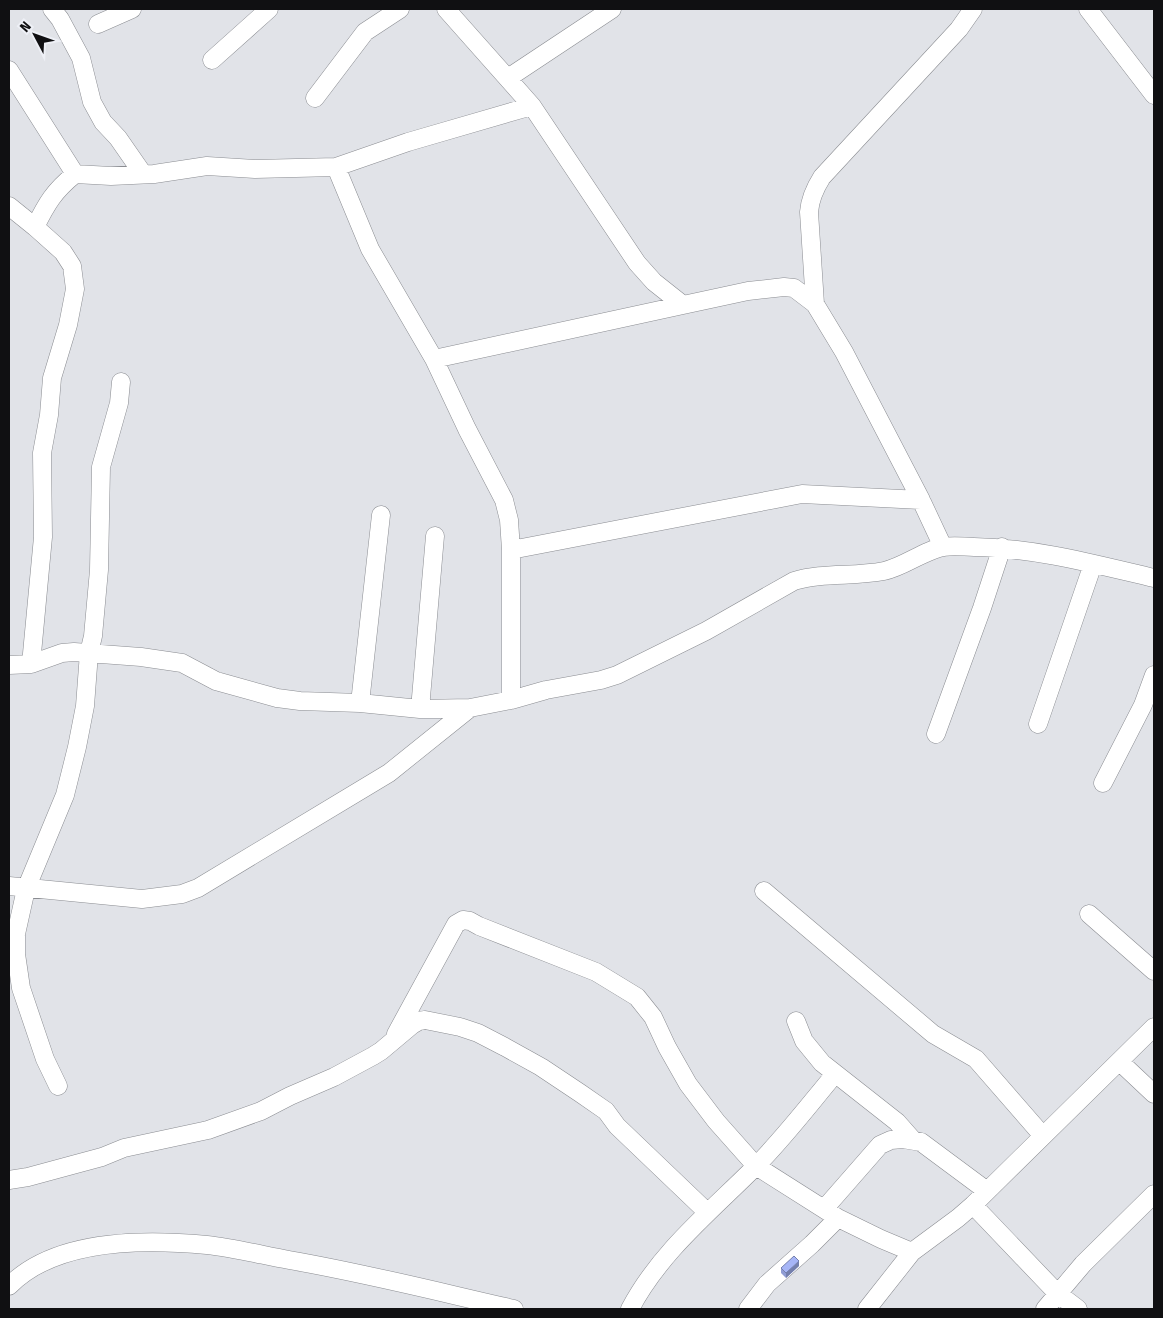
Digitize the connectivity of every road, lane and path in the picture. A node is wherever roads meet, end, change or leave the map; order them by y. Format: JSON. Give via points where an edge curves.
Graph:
{"nodes":[{"id":1,"x":52,"y":9,"type":"edge"},
{"id":2,"x":132,"y":9,"type":"edge"},
{"id":3,"x":269,"y":9,"type":"edge"},
{"id":4,"x":400,"y":9,"type":"edge"},
{"id":5,"x":446,"y":9,"type":"edge"},
{"id":6,"x":612,"y":9,"type":"edge"},
{"id":7,"x":973,"y":9,"type":"edge"},
{"id":8,"x":1088,"y":9,"type":"edge"},
{"id":9,"x":98,"y":24,"type":"dead end"},
{"id":10,"x":212,"y":60,"type":"dead end"},
{"id":11,"x":9,"y":70,"type":"edge"},
{"id":12,"x":508,"y":78,"type":"junction"},
{"id":13,"x":1154,"y":95,"type":"edge"},
{"id":14,"x":315,"y":98,"type":"dead end"},
{"id":15,"x":532,"y":106,"type":"junction"},
{"id":16,"x":336,"y":168,"type":"junction"},
{"id":17,"x":75,"y":174,"type":"junction"},
{"id":18,"x":143,"y":174,"type":"junction"},
{"id":19,"x":9,"y":206,"type":"edge"},
{"id":20,"x":35,"y":227,"type":"junction"},
{"id":21,"x":815,"y":304,"type":"junction"},
{"id":22,"x":683,"y":305,"type":"junction"},
{"id":23,"x":434,"y":359,"type":"junction"},
{"id":24,"x":121,"y":382,"type":"dead end"},
{"id":25,"x":921,"y":500,"type":"junction"},
{"id":26,"x":381,"y":515,"type":"dead end"},
{"id":27,"x":435,"y":536,"type":"dead end"},
{"id":28,"x":943,"y":547,"type":"junction"},
{"id":29,"x":1002,"y":547,"type":"junction"},
{"id":30,"x":511,"y":550,"type":"junction"},
{"id":31,"x":1093,"y":564,"type":"junction"},
{"id":32,"x":1154,"y":578,"type":"edge"},
{"id":33,"x":89,"y":653,"type":"junction"},
{"id":34,"x":31,"y":664,"type":"junction"},
{"id":35,"x":9,"y":666,"type":"edge"},
{"id":36,"x":1154,"y":675,"type":"edge"},
{"id":37,"x":512,"y":700,"type":"junction"},
{"id":38,"x":360,"y":703,"type":"junction"},
{"id":39,"x":470,"y":708,"type":"junction"},
{"id":40,"x":420,"y":709,"type":"junction"},
{"id":41,"x":1038,"y":724,"type":"dead end"},
{"id":42,"x":936,"y":734,"type":"dead end"},
{"id":43,"x":1103,"y":783,"type":"dead end"},
{"id":44,"x":9,"y":886,"type":"edge"},
{"id":45,"x":26,"y":889,"type":"junction"},
{"id":46,"x":764,"y":891,"type":"dead end"},
{"id":47,"x":1089,"y":914,"type":"dead end"},
{"id":48,"x":1154,"y":971,"type":"edge"},
{"id":49,"x":796,"y":1021,"type":"dead end"},
{"id":50,"x":1154,"y":1027,"type":"edge"},
{"id":51,"x":391,"y":1043,"type":"junction"},
{"id":52,"x":1120,"y":1062,"type":"junction"},
{"id":53,"x":835,"y":1074,"type":"junction"},
{"id":54,"x":58,"y":1086,"type":"dead end"},
{"id":55,"x":1154,"y":1094,"type":"edge"},
{"id":56,"x":1043,"y":1136,"type":"junction"},
{"id":57,"x":912,"y":1139,"type":"junction"},
{"id":58,"x":756,"y":1166,"type":"junction"},
{"id":59,"x":9,"y":1180,"type":"edge"},
{"id":60,"x":987,"y":1191,"type":"junction"},
{"id":61,"x":1152,"y":1202,"type":"edge"},
{"id":62,"x":973,"y":1205,"type":"junction"},
{"id":63,"x":706,"y":1212,"type":"junction"},
{"id":64,"x":831,"y":1214,"type":"junction"},
{"id":65,"x":912,"y":1252,"type":"junction"},
{"id":66,"x":9,"y":1286,"type":"edge"},
{"id":67,"x":1057,"y":1293,"type":"junction"},
{"id":68,"x":514,"y":1309,"type":"edge"},
{"id":69,"x":630,"y":1309,"type":"edge"},
{"id":70,"x":748,"y":1309,"type":"edge"},
{"id":71,"x":867,"y":1309,"type":"edge"},
{"id":72,"x":1045,"y":1309,"type":"edge"},
{"id":73,"x":1078,"y":1309,"type":"edge"}],
"edges":[{"from":1,"to":18,"type":"street","via":[[81,58],[92,102],[103,122]]},
{"from":2,"to":9,"type":"street"},
{"from":3,"to":10,"type":"street"},
{"from":4,"to":14,"type":"street","via":[[365,32]]},
{"from":5,"to":12,"type":"street"},
{"from":6,"to":12,"type":"street"},
{"from":7,"to":21,"type":"street","via":[[959,29],[822,177],[815,189],[809,212]]},
{"from":8,"to":13,"type":"street"},
{"from":11,"to":17,"type":"street"},
{"from":12,"to":15,"type":"street"},
{"from":15,"to":16,"type":"street","via":[[408,142]]},
{"from":15,"to":22,"type":"street","via":[[637,263],[654,282]]},
{"from":16,"to":18,"type":"street","via":[[207,166]]},
{"from":16,"to":23,"type":"street","via":[[370,249]]},
{"from":17,"to":18,"type":"street"},
{"from":17,"to":20,"type":"street","via":[[48,201]]},
{"from":19,"to":20,"type":"street"},
{"from":20,"to":34,"type":"street","via":[[63,252],[72,266],[75,289],[52,378],[42,453],[43,538]]},
{"from":21,"to":22,"type":"street","via":[[794,288],[784,287]]},
{"from":21,"to":25,"type":"street","via":[[844,352]]},
{"from":22,"to":23,"type":"street"},
{"from":23,"to":30,"type":"street","via":[[504,500]]},
{"from":24,"to":33,"type":"street","via":[[119,404],[101,467],[99,570]]},
{"from":25,"to":28,"type":"street"},
{"from":25,"to":30,"type":"street","via":[[802,494]]},
{"from":26,"to":38,"type":"street"},
{"from":27,"to":40,"type":"street"},
{"from":28,"to":29,"type":"street"},
{"from":28,"to":37,"type":"street","via":[[885,571],[810,576],[794,581],[706,631],[616,675]]},
{"from":29,"to":31,"type":"street","via":[[1048,553]]},
{"from":29,"to":42,"type":"street"},
{"from":30,"to":37,"type":"street"},
{"from":31,"to":32,"type":"street"},
{"from":31,"to":41,"type":"street"},
{"from":33,"to":34,"type":"street","via":[[62,654]]},
{"from":33,"to":38,"type":"street","via":[[182,663],[216,682],[264,696]]},
{"from":33,"to":45,"type":"street","via":[[85,706],[65,795]]},
{"from":34,"to":35,"type":"street"},
{"from":36,"to":43,"type":"street","via":[[1143,705]]},
{"from":37,"to":39,"type":"street"},
{"from":38,"to":40,"type":"street"},
{"from":39,"to":40,"type":"street"},
{"from":39,"to":45,"type":"street","via":[[389,773],[198,888],[142,899]]},
{"from":44,"to":45,"type":"street"},
{"from":45,"to":54,"type":"street","via":[[16,934],[21,988],[45,1059]]},
{"from":46,"to":56,"type":"street","via":[[933,1034],[976,1059]]},
{"from":47,"to":48,"type":"street"},
{"from":49,"to":53,"type":"street","via":[[804,1041]]},
{"from":50,"to":52,"type":"street"},
{"from":51,"to":58,"type":"street","via":[[456,924],[470,921],[596,972],[637,997],[653,1017],[688,1084]]},
{"from":51,"to":59,"type":"street","via":[[334,1077],[251,1115],[208,1130]]},
{"from":51,"to":63,"type":"street","via":[[412,1025],[425,1020],[478,1033],[505,1047],[606,1111]]},
{"from":52,"to":55,"type":"street"},
{"from":52,"to":56,"type":"street"},
{"from":53,"to":57,"type":"street","via":[[898,1122]]},
{"from":53,"to":58,"type":"street"},
{"from":56,"to":60,"type":"street"},
{"from":57,"to":60,"type":"street","via":[[921,1142]]},
{"from":57,"to":64,"type":"street","via":[[891,1140],[880,1145]]},
{"from":58,"to":63,"type":"street"},
{"from":58,"to":64,"type":"street"},
{"from":60,"to":62,"type":"street"},
{"from":61,"to":67,"type":"street","via":[[1083,1264]]},
{"from":62,"to":65,"type":"street"},
{"from":62,"to":67,"type":"street"},
{"from":63,"to":69,"type":"street","via":[[657,1266]]},
{"from":64,"to":65,"type":"street"},
{"from":64,"to":70,"type":"street","via":[[812,1244],[767,1284]]},
{"from":65,"to":71,"type":"street"},
{"from":66,"to":68,"type":"street","via":[[30,1269],[70,1253],[100,1245],[140,1242],[198,1245],[332,1267]]},
{"from":67,"to":72,"type":"street"},
{"from":67,"to":73,"type":"street"}]}
